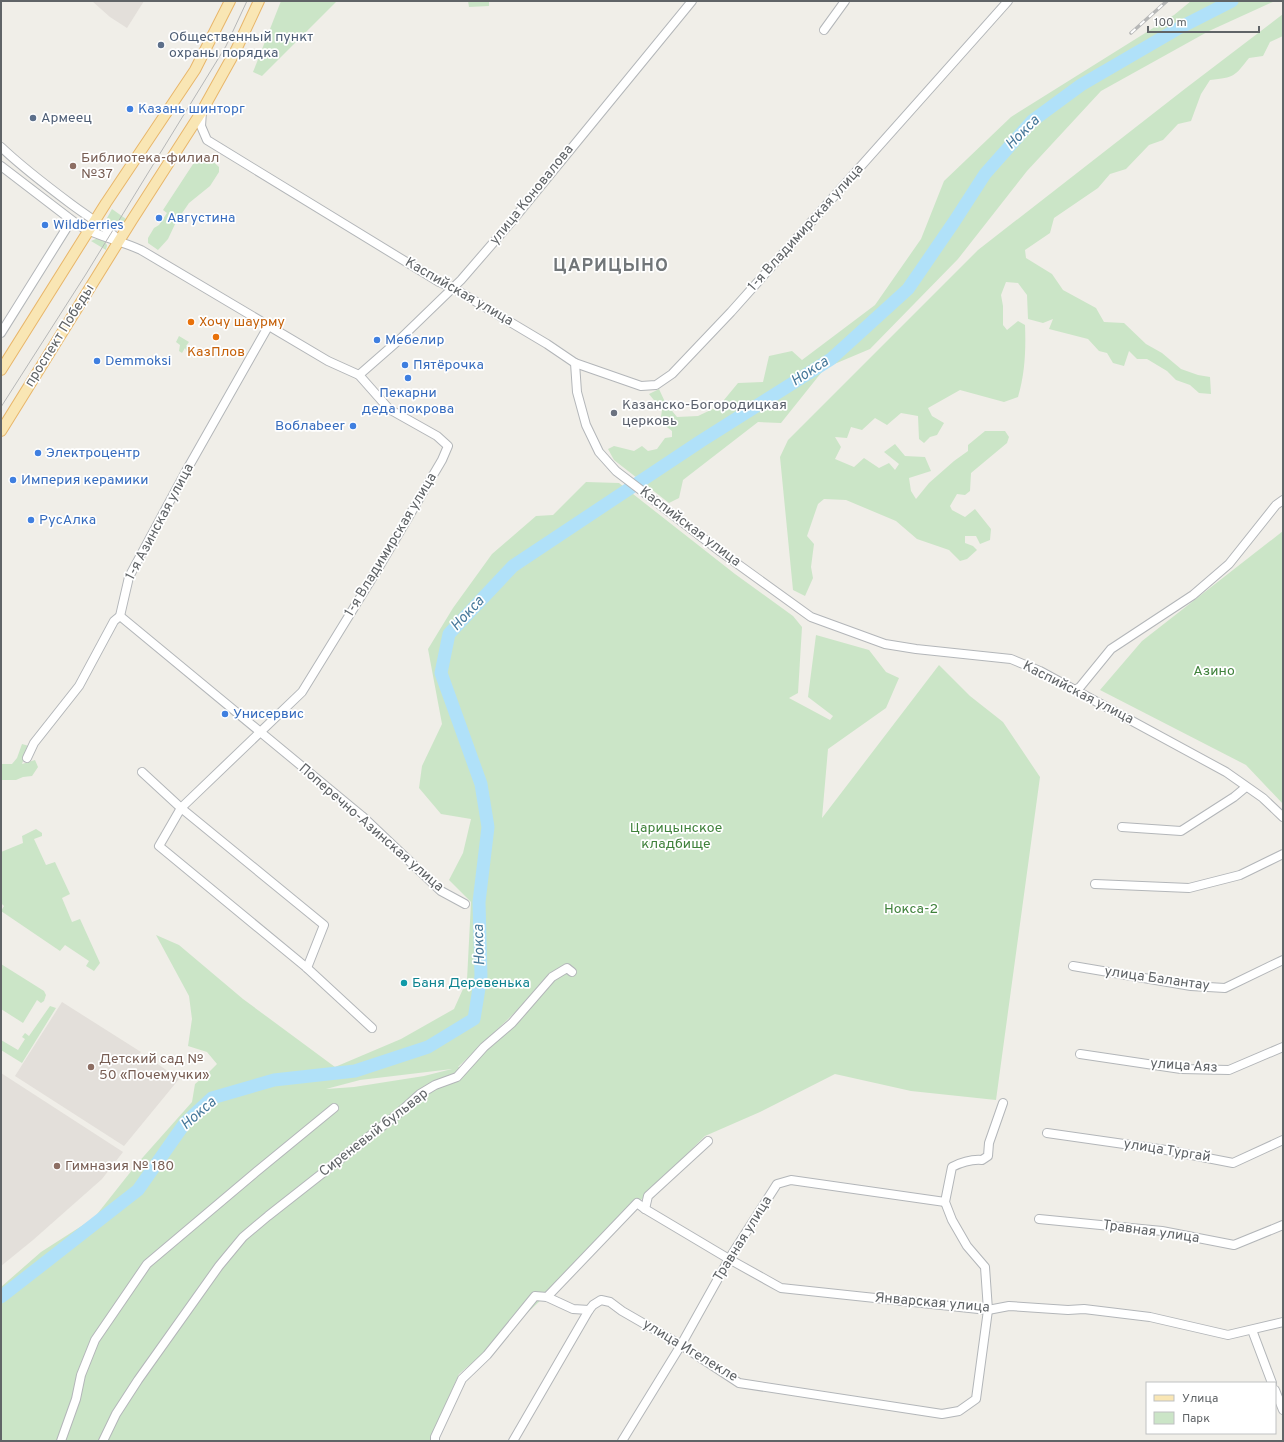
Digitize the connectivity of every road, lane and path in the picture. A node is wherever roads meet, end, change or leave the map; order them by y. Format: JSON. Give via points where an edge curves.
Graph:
{"nodes":[{"id":1,"x":230,"y":1,"type":"edge"},
{"id":2,"x":259,"y":1,"type":"edge"},
{"id":3,"x":692,"y":1,"type":"edge"},
{"id":4,"x":845,"y":1,"type":"edge"},
{"id":5,"x":1008,"y":1,"type":"edge"},
{"id":6,"x":824,"y":30,"type":"dead end"},
{"id":7,"x":202,"y":111,"type":"junction"},
{"id":8,"x":1,"y":147,"type":"edge"},
{"id":9,"x":1,"y":166,"type":"edge"},
{"id":10,"x":71,"y":221,"type":"junction"},
{"id":11,"x":94,"y":221,"type":"junction"},
{"id":12,"x":88,"y":231,"type":"junction"},
{"id":13,"x":119,"y":240,"type":"junction"},
{"id":14,"x":453,"y":288,"type":"junction"},
{"id":15,"x":269,"y":325,"type":"junction"},
{"id":16,"x":1,"y":333,"type":"edge"},
{"id":17,"x":574,"y":363,"type":"junction"},
{"id":18,"x":1,"y":370,"type":"edge"},
{"id":19,"x":359,"y":375,"type":"junction"},
{"id":20,"x":1,"y":431,"type":"edge"},
{"id":21,"x":1283,"y":500,"type":"edge"},
{"id":22,"x":120,"y":616,"type":"junction"},
{"id":23,"x":1075,"y":690,"type":"junction"},
{"id":24,"x":260,"y":733,"type":"junction"},
{"id":25,"x":27,"y":758,"type":"dead end"},
{"id":26,"x":142,"y":772,"type":"dead end"},
{"id":27,"x":1246,"y":787,"type":"junction"},
{"id":28,"x":181,"y":808,"type":"junction"},
{"id":29,"x":1283,"y":817,"type":"edge"},
{"id":30,"x":1122,"y":827,"type":"dead end"},
{"id":31,"x":1283,"y":854,"type":"edge"},
{"id":32,"x":1095,"y":884,"type":"dead end"},
{"id":33,"x":465,"y":904,"type":"dead end"},
{"id":34,"x":1283,"y":960,"type":"edge"},
{"id":35,"x":1073,"y":966,"type":"dead end"},
{"id":36,"x":307,"y":968,"type":"junction"},
{"id":37,"x":572,"y":972,"type":"dead end"},
{"id":38,"x":372,"y":1028,"type":"dead end"},
{"id":39,"x":1283,"y":1046,"type":"edge"},
{"id":40,"x":1080,"y":1054,"type":"dead end"},
{"id":41,"x":1003,"y":1103,"type":"dead end"},
{"id":42,"x":334,"y":1108,"type":"dead end"},
{"id":43,"x":1047,"y":1133,"type":"dead end"},
{"id":44,"x":1283,"y":1140,"type":"edge"},
{"id":45,"x":708,"y":1141,"type":"dead end"},
{"id":46,"x":945,"y":1202,"type":"junction"},
{"id":47,"x":645,"y":1209,"type":"junction"},
{"id":48,"x":1039,"y":1219,"type":"dead end"},
{"id":49,"x":1283,"y":1225,"type":"edge"},
{"id":50,"x":729,"y":1259,"type":"junction"},
{"id":51,"x":547,"y":1297,"type":"junction"},
{"id":52,"x":589,"y":1310,"type":"junction"},
{"id":53,"x":988,"y":1310,"type":"junction"},
{"id":54,"x":1283,"y":1322,"type":"edge"},
{"id":55,"x":1252,"y":1330,"type":"junction"},
{"id":56,"x":681,"y":1345,"type":"junction"},
{"id":57,"x":1272,"y":1382,"type":"edge"},
{"id":58,"x":1276,"y":1392,"type":"edge"},
{"id":59,"x":1283,"y":1410,"type":"edge"},
{"id":60,"x":626,"y":1440,"type":"edge"},
{"id":61,"x":61,"y":1441,"type":"edge"},
{"id":62,"x":103,"y":1441,"type":"edge"},
{"id":63,"x":435,"y":1441,"type":"edge"},
{"id":64,"x":513,"y":1441,"type":"edge"}],
"edges":[{"from":1,"to":11,"type":"main road","via":[[195,70]]},
{"from":2,"to":7,"type":"main road","name":"проспект Победы","via":[[236,50]]},
{"from":3,"to":14,"type":"street","name":"улица Коновалова","via":[[512,221]]},
{"from":4,"to":6,"type":"street"},
{"from":5,"to":17,"type":"street","name":"1-я Владимирская улица","via":[[731,312],[672,374],[656,385],[640,386]]},
{"from":7,"to":13,"type":"main road","name":"проспект Победы"},
{"from":7,"to":14,"type":"street","name":"Каспийская улица","via":[[201,126],[207,140],[439,282]]},
{"from":8,"to":11,"type":"street"},
{"from":9,"to":10,"type":"street"},
{"from":10,"to":12,"type":"street"},
{"from":10,"to":16,"type":"street"},
{"from":11,"to":12,"type":"main road"},
{"from":11,"to":13,"type":"street"},
{"from":12,"to":13,"type":"street"},
{"from":12,"to":18,"type":"main road"},
{"from":13,"to":15,"type":"street","via":[[141,250]]},
{"from":13,"to":20,"type":"main road","name":"проспект Победы"},
{"from":14,"to":17,"type":"street","name":"Каспийская улица"},
{"from":14,"to":19,"type":"street","name":"улица Коновалова"},
{"from":15,"to":19,"type":"street","via":[[328,361]]},
{"from":15,"to":22,"type":"street","name":"1-я Азинская улица","via":[[129,577]]},
{"from":17,"to":23,"type":"street","name":"Каспийская улица","via":[[577,392],[586,425],[599,452],[616,471],[811,617],[885,644],[1011,659]]},
{"from":19,"to":24,"type":"street","name":"1-я Владимирская улица","via":[[389,408],[438,436],[448,446],[383,561],[302,692]]},
{"from":21,"to":23,"type":"street","via":[[1276,505],[1229,564],[1193,595],[1111,649]]},
{"from":22,"to":24,"type":"street","name":"Поперечно-Азинская улица"},
{"from":22,"to":25,"type":"street","name":"1-я Азинская улица","via":[[114,621],[79,686],[34,743]]},
{"from":23,"to":27,"type":"street","name":"Каспийская улица","via":[[1226,772]]},
{"from":24,"to":28,"type":"street"},
{"from":24,"to":33,"type":"street","name":"Поперечно-Азинская улица","via":[[362,816],[441,891]]},
{"from":26,"to":28,"type":"street"},
{"from":27,"to":29,"type":"street","name":"Каспийская улица","via":[[1263,798]]},
{"from":27,"to":30,"type":"street","via":[[1181,831]]},
{"from":28,"to":36,"type":"street","via":[[324,925]]},
{"from":28,"to":36,"type":"street","via":[[159,846]]},
{"from":31,"to":32,"type":"street","via":[[1240,875],[1189,888]]},
{"from":34,"to":35,"type":"street","name":"улица Балантау","via":[[1225,988],[1191,986]]},
{"from":36,"to":38,"type":"street"},
{"from":37,"to":62,"type":"street","name":"Сиреневый бульвар","via":[[567,968],[552,977],[512,1023],[484,1047],[457,1077],[420,1094],[243,1237],[219,1266],[138,1380],[116,1414]]},
{"from":39,"to":40,"type":"street","name":"улица Аяз","via":[[1228,1070],[1181,1068]]},
{"from":41,"to":46,"type":"street","via":[[989,1143],[988,1156],[982,1160],[974,1159],[952,1166]]},
{"from":42,"to":61,"type":"street","via":[[147,1264],[95,1340],[81,1375],[76,1399]]},
{"from":43,"to":44,"type":"street","name":"улица Тургай","via":[[1166,1150],[1233,1163]]},
{"from":45,"to":47,"type":"street","via":[[648,1196]]},
{"from":46,"to":50,"type":"street","name":"Травная улица","via":[[791,1180],[777,1184]]},
{"from":46,"to":53,"type":"street","name":"улица Игелекле","via":[[966,1246],[985,1267]]},
{"from":47,"to":50,"type":"street","name":"Январская улица"},
{"from":47,"to":51,"type":"street","name":"Январская улица","via":[[637,1203]]},
{"from":48,"to":49,"type":"street","name":"Травная улица","via":[[1162,1230],[1234,1246]]},
{"from":50,"to":53,"type":"street","name":"Январская улица","via":[[781,1288]]},
{"from":50,"to":56,"type":"street","name":"Травная улица"},
{"from":51,"to":52,"type":"street","via":[[573,1309]]},
{"from":51,"to":63,"type":"street","via":[[535,1296],[487,1355],[462,1379]]},
{"from":52,"to":56,"type":"street","name":"улица Игелекле","via":[[601,1300],[610,1302]]},
{"from":52,"to":64,"type":"street"},
{"from":53,"to":55,"type":"street","name":"Январская улица","via":[[1009,1306],[1084,1309],[1150,1317],[1228,1336]]},
{"from":53,"to":56,"type":"street","name":"улица Игелекле","via":[[976,1399],[959,1411],[942,1414],[740,1383]]},
{"from":54,"to":55,"type":"street","name":"Январская улица"},
{"from":55,"to":57,"type":"street"},
{"from":56,"to":60,"type":"street","name":"Травная улица"},
{"from":58,"to":59,"type":"street"}]}
